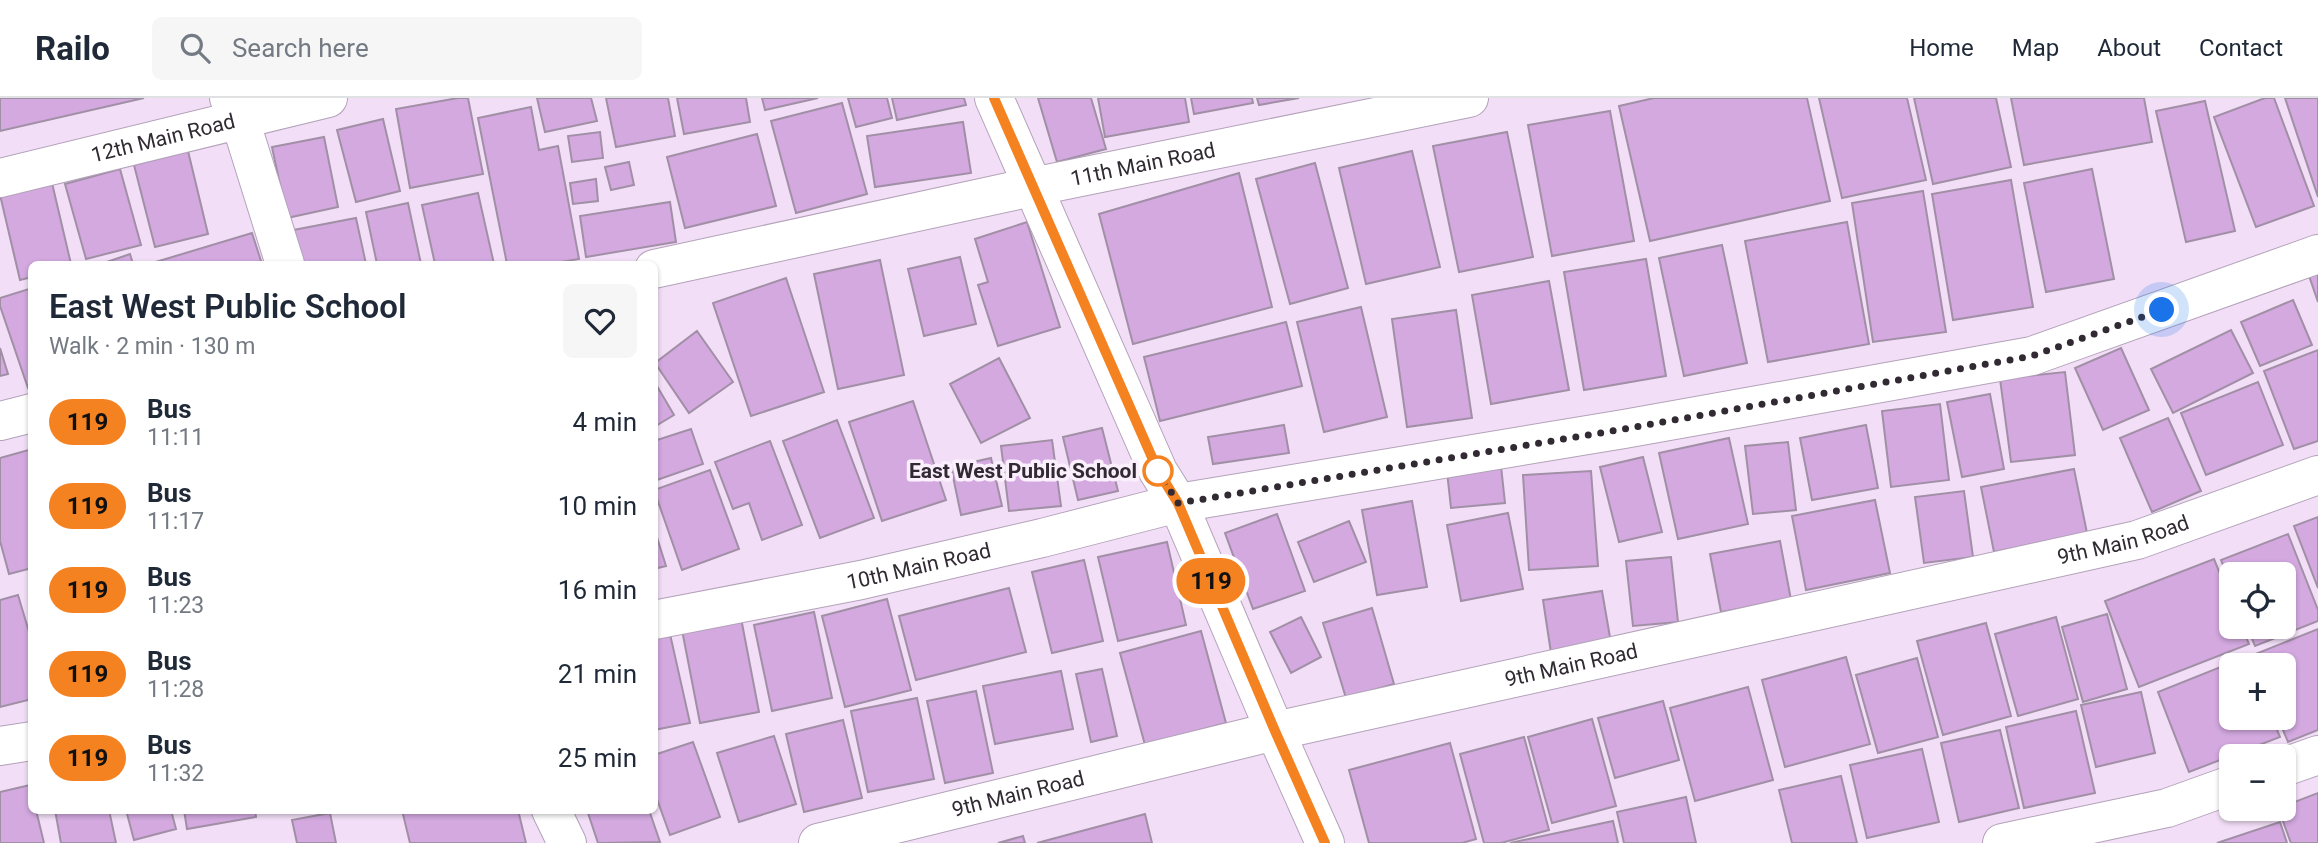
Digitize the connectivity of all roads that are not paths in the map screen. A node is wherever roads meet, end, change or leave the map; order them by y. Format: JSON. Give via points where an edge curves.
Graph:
{"nodes":[{"id":1,"x":328,"y":98,"type":"edge"},
{"id":2,"x":994,"y":98,"type":"edge"},
{"id":3,"x":1469,"y":98,"type":"edge"},
{"id":4,"x":234,"y":109,"type":"edge"},
{"id":5,"x":0,"y":178,"type":"edge"},
{"id":6,"x":1032,"y":187,"type":"junction"},
{"id":7,"x":2318,"y":254,"type":"edge"},
{"id":8,"x":284,"y":261,"type":"edge"},
{"id":9,"x":658,"y":268,"type":"edge"},
{"id":10,"x":28,"y":414,"type":"edge"},
{"id":11,"x":0,"y":421,"type":"edge"},
{"id":12,"x":2318,"y":475,"type":"edge"},
{"id":13,"x":1178,"y":503,"type":"junction"},
{"id":14,"x":658,"y":619,"type":"edge"},
{"id":15,"x":1275,"y":731,"type":"junction"},
{"id":16,"x":28,"y":742,"type":"edge"},
{"id":17,"x":0,"y":747,"type":"edge"},
{"id":18,"x":2318,"y":755,"type":"edge"},
{"id":19,"x":2296,"y":763,"type":"edge"},
{"id":20,"x":2219,"y":789,"type":"edge"},
{"id":21,"x":553,"y":814,"type":"edge"},
{"id":22,"x":567,"y":843,"type":"edge"},
{"id":23,"x":818,"y":843,"type":"edge"},
{"id":24,"x":1325,"y":843,"type":"edge"},
{"id":25,"x":2002,"y":843,"type":"edge"}],
"edges":[{"from":1,"to":4,"type":"street","name":"12th Main Road"},
{"from":2,"to":6,"type":"street"},
{"from":3,"to":6,"type":"street","name":"11th Main Road"},
{"from":4,"to":5,"type":"street","name":"12th Main Road"},
{"from":4,"to":8,"type":"street"},
{"from":6,"to":9,"type":"street","name":"11th Main Road"},
{"from":6,"to":13,"type":"street","via":[[1158,471]]},
{"from":7,"to":13,"type":"street","name":"10th Main Road","via":[[2032,356]]},
{"from":10,"to":11,"type":"street"},
{"from":12,"to":15,"type":"street","name":"9th Main Road","via":[[2137,540]]},
{"from":13,"to":14,"type":"street","name":"10th Main Road","via":[[861,580]]},
{"from":13,"to":15,"type":"street"},
{"from":15,"to":23,"type":"street","name":"9th Main Road"},
{"from":15,"to":24,"type":"street"},
{"from":16,"to":17,"type":"street"},
{"from":18,"to":19,"type":"street"},
{"from":20,"to":25,"type":"street","via":[[2167,807]]},
{"from":21,"to":22,"type":"street"}]}
